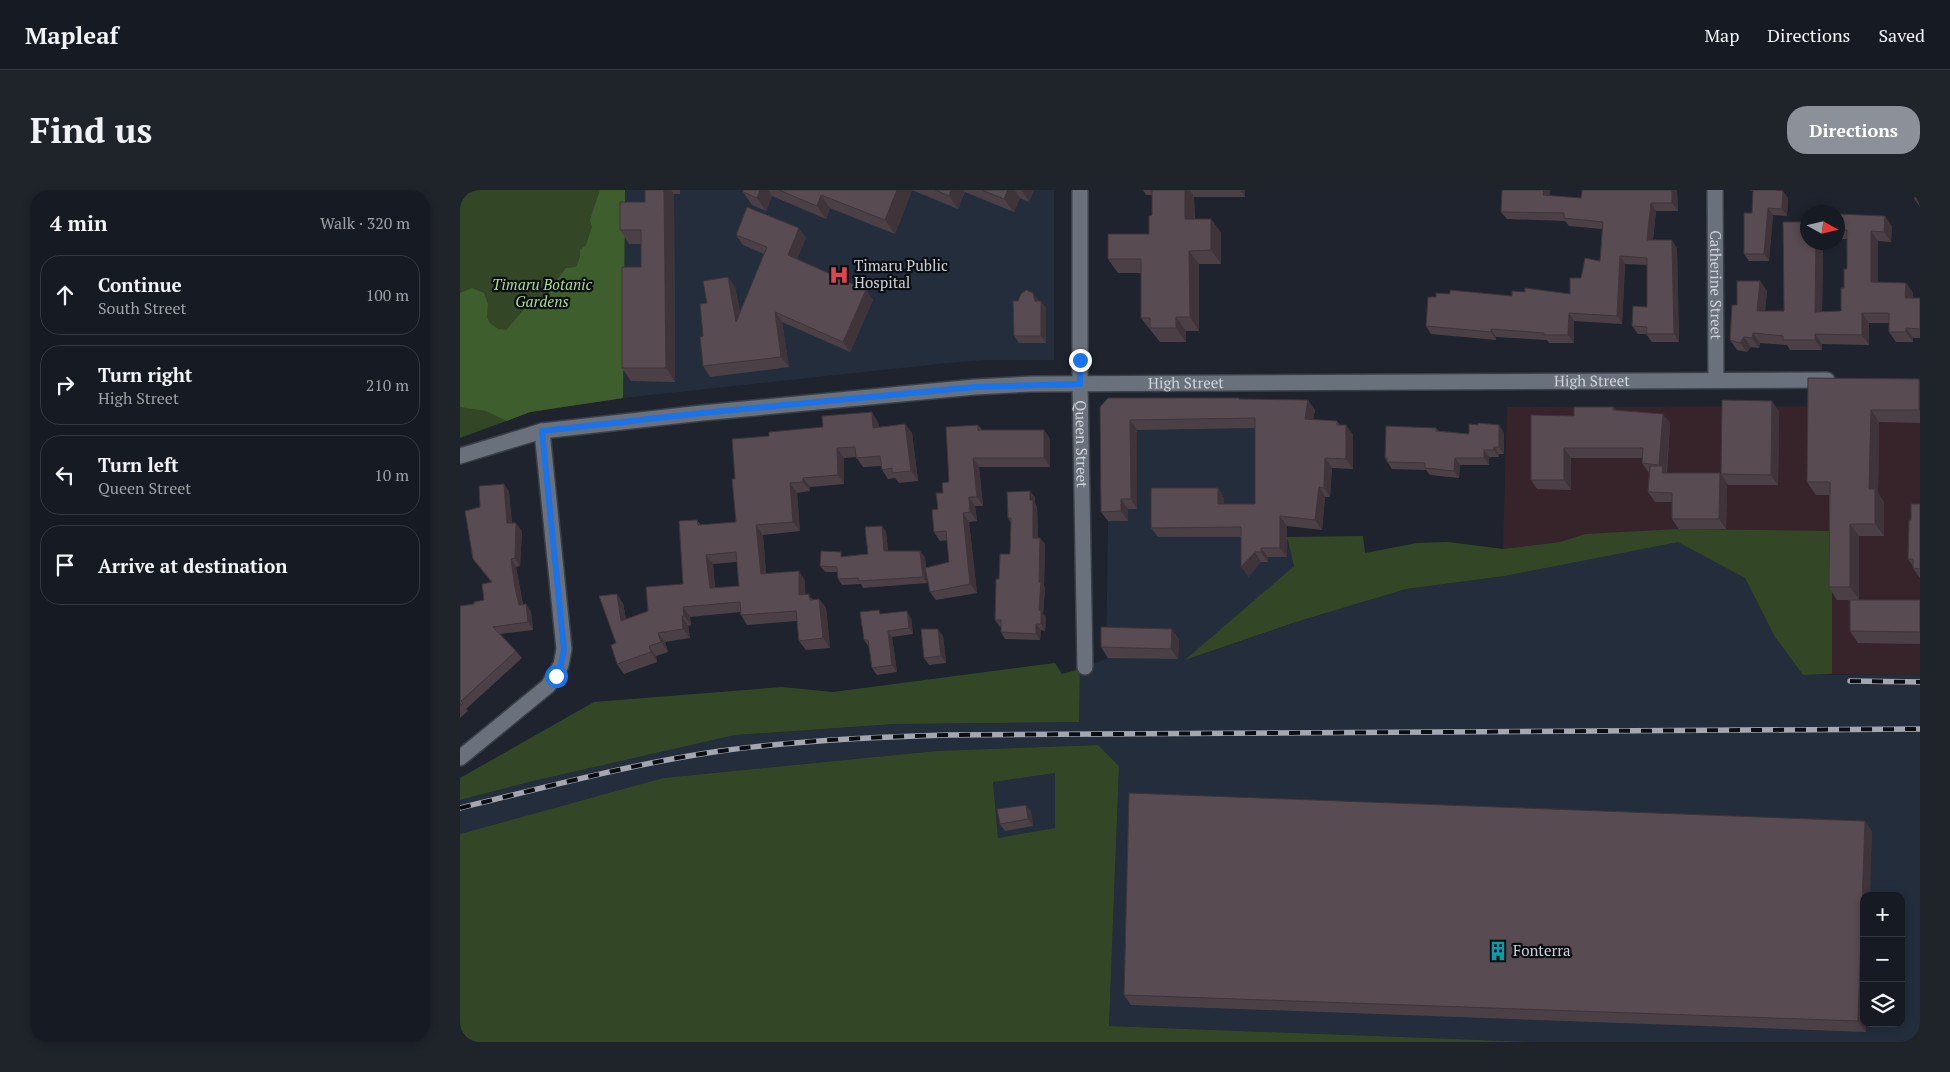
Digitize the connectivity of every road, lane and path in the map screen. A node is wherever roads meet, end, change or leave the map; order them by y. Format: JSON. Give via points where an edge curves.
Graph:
{"nodes":[{"id":1,"x":1080,"y":190,"type":"edge"},
{"id":2,"x":1715,"y":190,"type":"edge"},
{"id":3,"x":1716,"y":380,"type":"junction"},
{"id":4,"x":1842,"y":380,"type":"edge"},
{"id":5,"x":1080,"y":384,"type":"junction"},
{"id":6,"x":542,"y":431,"type":"junction"},
{"id":7,"x":460,"y":456,"type":"edge"},
{"id":8,"x":1085,"y":667,"type":"dead end"},
{"id":9,"x":460,"y":758,"type":"edge"}],
"edges":[{"from":1,"to":5,"type":"street","name":"Queen Street"},
{"from":2,"to":3,"type":"street","name":"Catherine Street"},
{"from":3,"to":4,"type":"street","name":"High Street"},
{"from":3,"to":5,"type":"street","name":"High Street"},
{"from":5,"to":6,"type":"street","name":"High Street","via":[[975,387]]},
{"from":5,"to":8,"type":"street","name":"Queen Street"},
{"from":6,"to":7,"type":"street","name":"High Street"},
{"from":6,"to":9,"type":"street","via":[[564,649],[561,665],[548,686]]}]}
